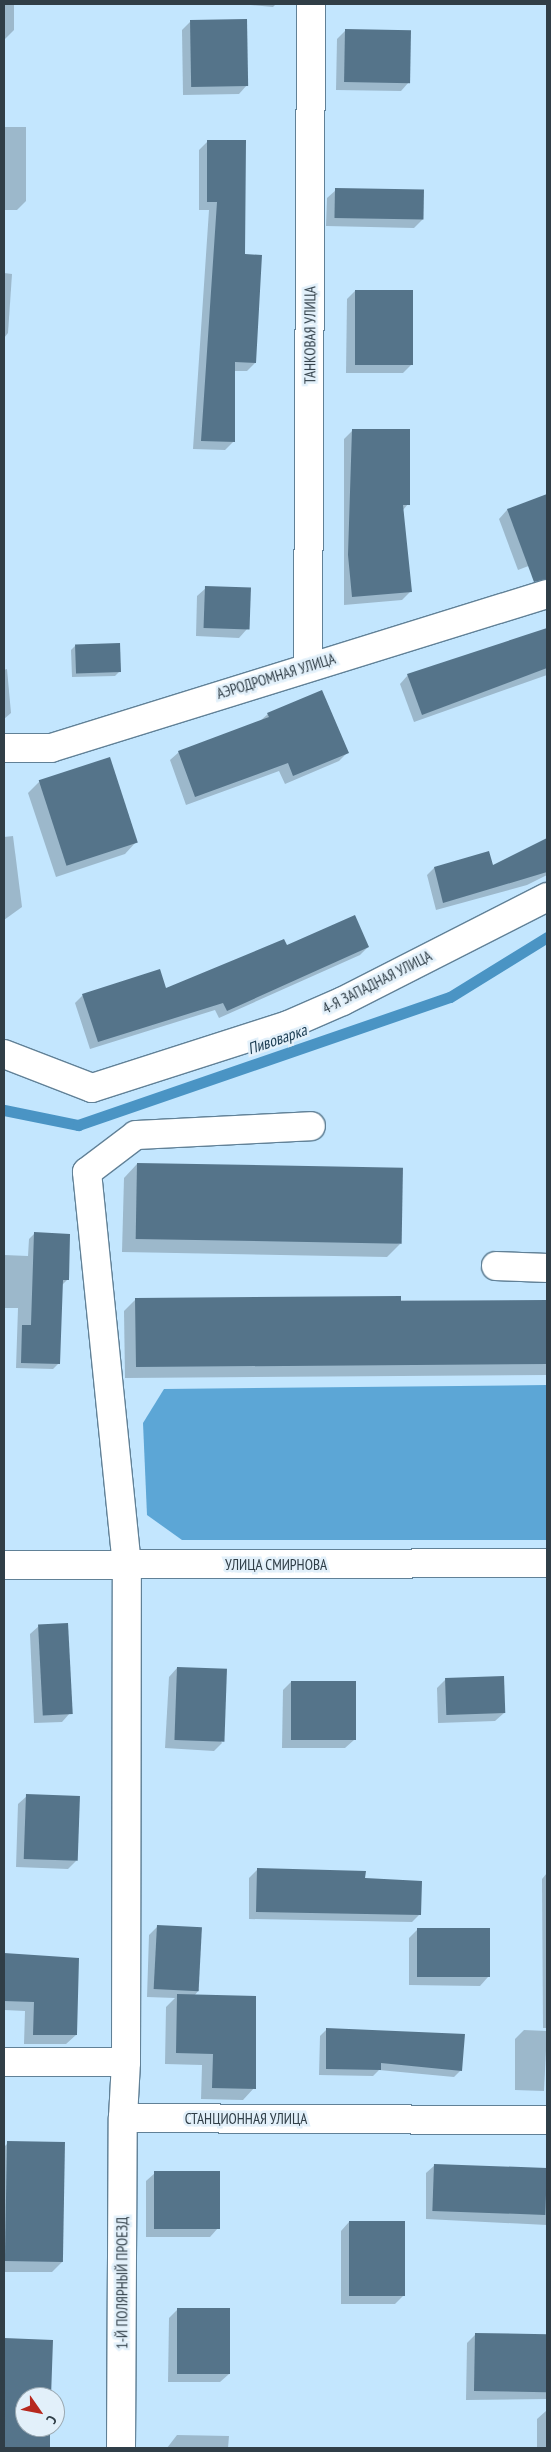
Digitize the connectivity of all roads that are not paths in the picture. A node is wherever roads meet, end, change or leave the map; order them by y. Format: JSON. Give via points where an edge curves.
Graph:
{"nodes":[{"id":1,"x":312,"y":4,"type":"edge"},
{"id":2,"x":547,"y":594,"type":"edge"},
{"id":3,"x":308,"y":665,"type":"junction"},
{"id":4,"x":4,"y":748,"type":"edge"},
{"id":5,"x":547,"y":897,"type":"edge"},
{"id":6,"x":4,"y":1054,"type":"edge"},
{"id":7,"x":311,"y":1126,"type":"dead end"},
{"id":8,"x":496,"y":1266,"type":"dead end"},
{"id":9,"x":547,"y":1268,"type":"edge"},
{"id":10,"x":547,"y":1563,"type":"edge"},
{"id":11,"x":4,"y":1566,"type":"edge"},
{"id":12,"x":127,"y":1566,"type":"junction"},
{"id":13,"x":4,"y":2062,"type":"edge"},
{"id":14,"x":126,"y":2062,"type":"junction"},
{"id":15,"x":123,"y":2118,"type":"junction"},
{"id":16,"x":547,"y":2120,"type":"edge"},
{"id":17,"x":121,"y":2448,"type":"edge"}],
"edges":[{"from":1,"to":3,"type":"street","name":"ТАНКОВАЯ УЛИЦА"},
{"from":2,"to":3,"type":"street","name":"АЭРОДРОМНАЯ УЛИЦА"},
{"from":3,"to":4,"type":"street","name":"АЭРОДРОМНАЯ УЛИЦА","via":[[51,748]]},
{"from":5,"to":6,"type":"street","name":"4-Я ЗАПАДНАЯ УЛИЦА","via":[[344,1002],[288,1025],[92,1088]]},
{"from":7,"to":12,"type":"street","via":[[136,1135],[88,1172]]},
{"from":8,"to":9,"type":"street"},
{"from":10,"to":12,"type":"street","name":"УЛИЦА СМИРНОВА"},
{"from":11,"to":12,"type":"street","name":"УЛИЦА СМИРНОВА"},
{"from":12,"to":14,"type":"street"},
{"from":13,"to":14,"type":"street"},
{"from":14,"to":15,"type":"street"},
{"from":15,"to":16,"type":"street","name":"СТАНЦИОННАЯ УЛИЦА"},
{"from":15,"to":17,"type":"street","name":"1-Й ПОЛЯРНЫЙ ПРОЕЗД"}]}
